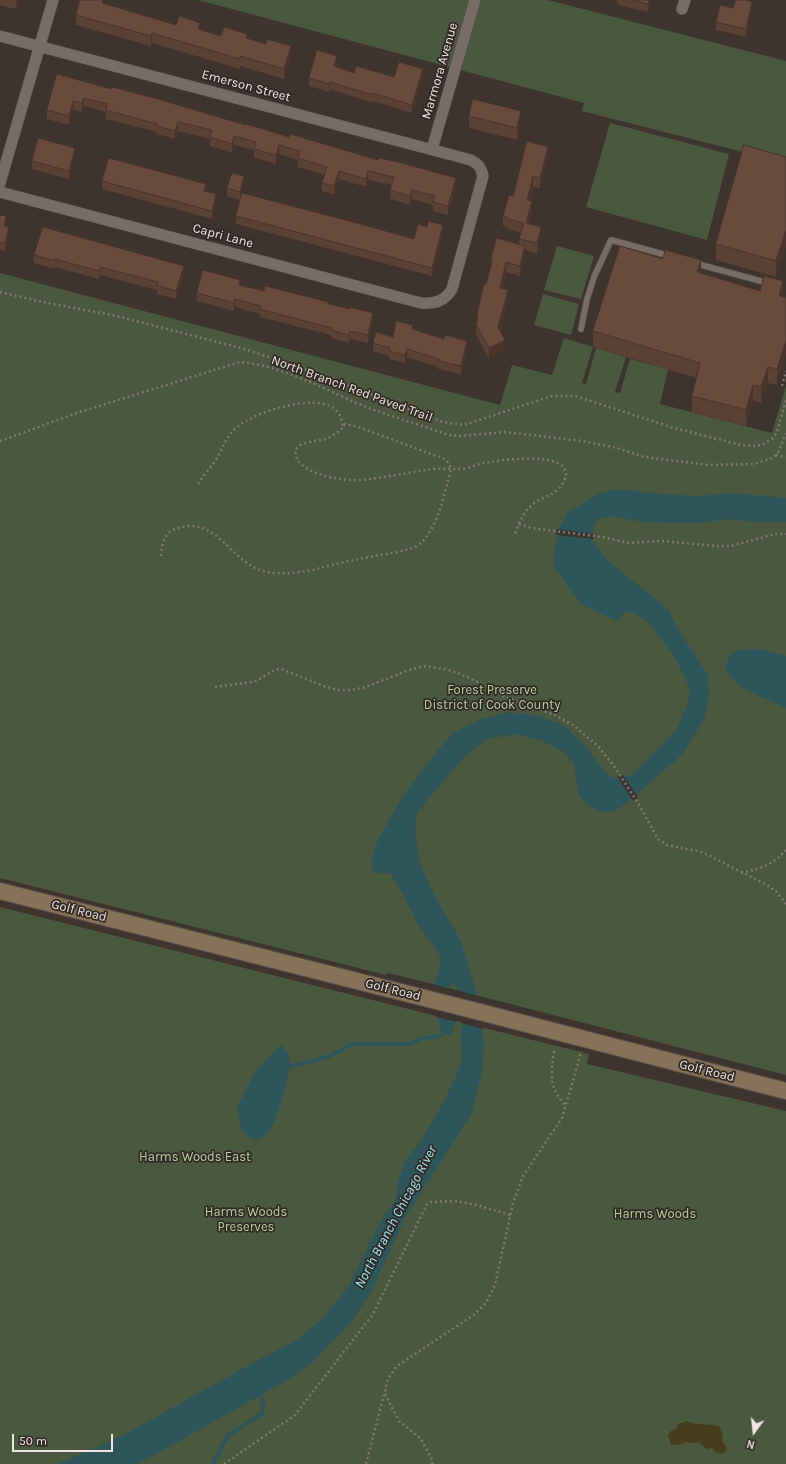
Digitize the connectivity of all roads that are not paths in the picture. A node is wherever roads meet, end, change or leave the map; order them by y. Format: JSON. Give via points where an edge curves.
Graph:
{"nodes":[{"id":1,"x":53,"y":0,"type":"edge"},
{"id":2,"x":475,"y":0,"type":"edge"},
{"id":3,"x":0,"y":36,"type":"edge"},
{"id":4,"x":39,"y":46,"type":"junction"},
{"id":5,"x":432,"y":149,"type":"junction"},
{"id":6,"x":0,"y":183,"type":"edge"},
{"id":7,"x":0,"y":192,"type":"edge"},
{"id":8,"x":679,"y":259,"type":"edge"},
{"id":9,"x":687,"y":261,"type":"edge"},
{"id":10,"x":771,"y":284,"type":"edge"},
{"id":11,"x":439,"y":302,"type":"joint"},
{"id":12,"x":581,"y":330,"type":"dead end"},
{"id":13,"x":0,"y":891,"type":"edge"},
{"id":14,"x":786,"y":1091,"type":"edge"}],
"edges":[{"from":1,"to":4,"type":"street"},
{"from":2,"to":5,"type":"street","name":"Marmora Avenue"},
{"from":3,"to":4,"type":"street","name":"Emerson Street"},
{"from":4,"to":5,"type":"street","name":"Emerson Street"},
{"from":4,"to":6,"type":"street"},
{"from":5,"to":11,"type":"street","name":"Emerson Street","via":[[471,160],[478,164],[483,176],[452,289],[448,296]]},
{"from":7,"to":11,"type":"street","name":"Capri Lane","via":[[421,303]]},
{"from":8,"to":12,"type":"lane","via":[[611,240],[594,277]]},
{"from":9,"to":10,"type":"lane"},
{"from":13,"to":14,"type":"main road","name":"Golf Road"}]}
